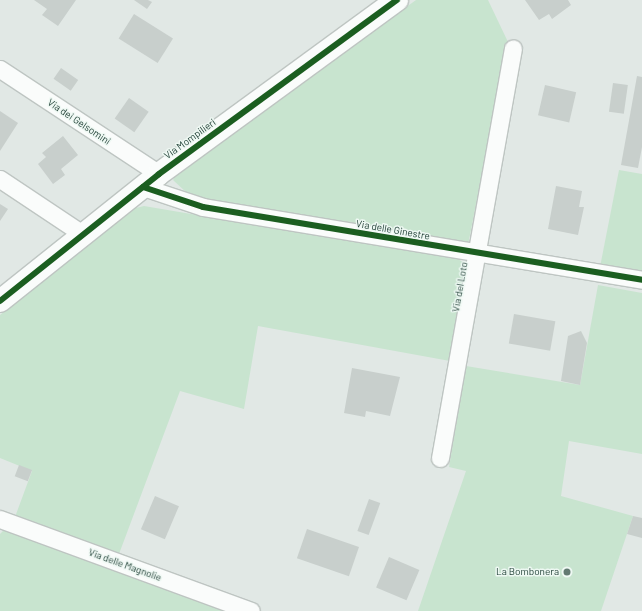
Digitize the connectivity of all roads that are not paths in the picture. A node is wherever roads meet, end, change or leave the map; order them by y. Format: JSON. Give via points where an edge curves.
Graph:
{"nodes":[{"id":1,"x":397,"y":0,"type":"edge"},
{"id":2,"x":513,"y":48,"type":"dead end"},
{"id":3,"x":0,"y":69,"type":"edge"},
{"id":4,"x":0,"y":179,"type":"edge"},
{"id":5,"x":151,"y":181,"type":"junction"},
{"id":6,"x":84,"y":234,"type":"junction"},
{"id":7,"x":476,"y":255,"type":"junction"},
{"id":8,"x":642,"y":280,"type":"edge"},
{"id":9,"x":0,"y":301,"type":"edge"},
{"id":10,"x":440,"y":458,"type":"dead end"},
{"id":11,"x":0,"y":519,"type":"edge"},
{"id":12,"x":251,"y":611,"type":"edge"}],
"edges":[{"from":1,"to":5,"type":"street","name":"Via Mompilieri"},
{"from":2,"to":7,"type":"street","name":"Via del Loto"},
{"from":3,"to":5,"type":"street","name":"Via dei Gelsomini"},
{"from":4,"to":6,"type":"street"},
{"from":5,"to":6,"type":"street","name":"Via Mompilieri"},
{"from":5,"to":7,"type":"street","name":"Via delle Ginestre","via":[[203,207]]},
{"from":6,"to":9,"type":"street","name":"Via Mompilieri"},
{"from":7,"to":8,"type":"street","name":"Via delle Ginestre"},
{"from":7,"to":10,"type":"street","name":"Via del Loto"},
{"from":11,"to":12,"type":"street","name":"Via delle Magnolie"}]}
